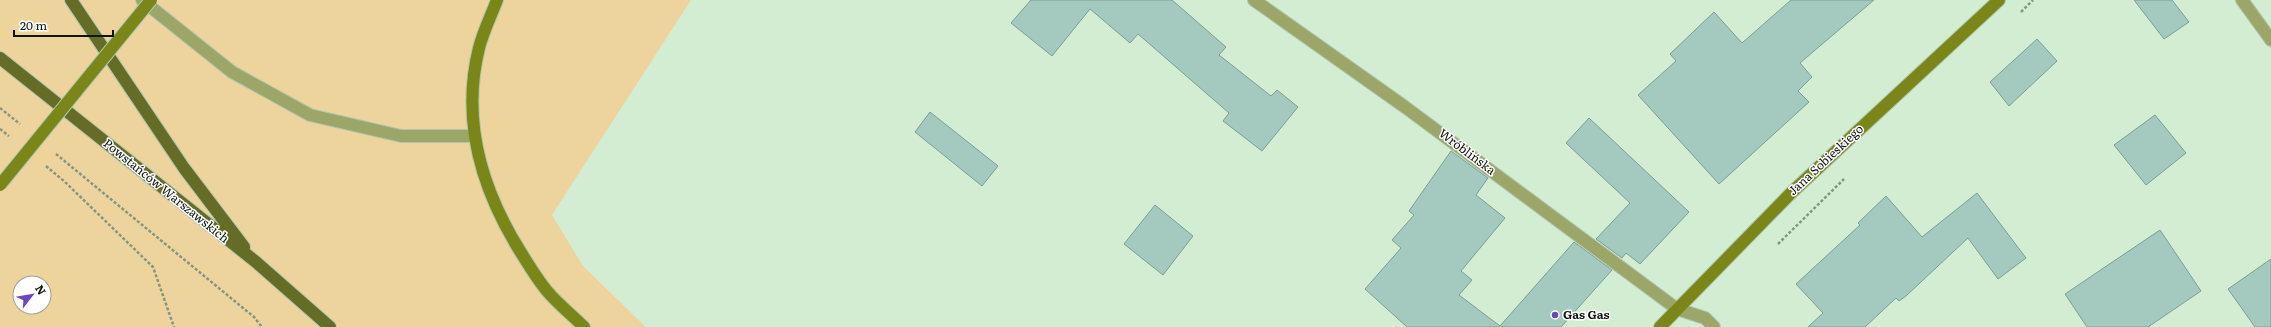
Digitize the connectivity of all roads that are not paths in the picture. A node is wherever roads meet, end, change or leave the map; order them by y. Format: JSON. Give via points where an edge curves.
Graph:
{"nodes":[{"id":1,"x":71,"y":0,"type":"edge"},
{"id":2,"x":142,"y":0,"type":"edge"},
{"id":3,"x":151,"y":0,"type":"edge"},
{"id":4,"x":497,"y":0,"type":"edge"},
{"id":5,"x":1254,"y":0,"type":"edge"},
{"id":6,"x":1999,"y":0,"type":"edge"},
{"id":7,"x":2242,"y":0,"type":"edge"},
{"id":8,"x":2271,"y":40,"type":"edge"},
{"id":9,"x":0,"y":58,"type":"edge"},
{"id":10,"x":475,"y":136,"type":"junction"},
{"id":11,"x":0,"y":185,"type":"edge"},
{"id":12,"x":256,"y":262,"type":"junction"},
{"id":13,"x":1677,"y":309,"type":"junction"},
{"id":14,"x":321,"y":322,"type":"edge"},
{"id":15,"x":330,"y":327,"type":"edge"},
{"id":16,"x":584,"y":327,"type":"edge"},
{"id":17,"x":1660,"y":327,"type":"edge"},
{"id":18,"x":1714,"y":327,"type":"edge"}],
"edges":[{"from":1,"to":12,"type":"main road","via":[[184,168]]},
{"from":2,"to":10,"type":"street","via":[[232,72],[310,115],[401,136]]},
{"from":3,"to":11,"type":"street","bridge":true},
{"from":4,"to":10,"type":"street","via":[[479,48],[472,116]]},
{"from":5,"to":13,"type":"street","name":"Wróblińska","via":[[1405,107]]},
{"from":6,"to":13,"type":"street","name":"Jana Sobieskiego","via":[[1791,193]]},
{"from":7,"to":8,"type":"street"},
{"from":9,"to":12,"type":"main road","name":"Powstańców Warszawskich"},
{"from":10,"to":16,"type":"street","via":[[491,199],[504,226],[547,291]]},
{"from":12,"to":14,"type":"main road","name":"Powstańców Warszawskich"},
{"from":13,"to":17,"type":"street","name":"Jana Sobieskiego"},
{"from":13,"to":18,"type":"street","name":"Wróblińska","via":[[1705,318]]},
{"from":14,"to":15,"type":"main road","name":"Powstańców Warszawskich"}]}
